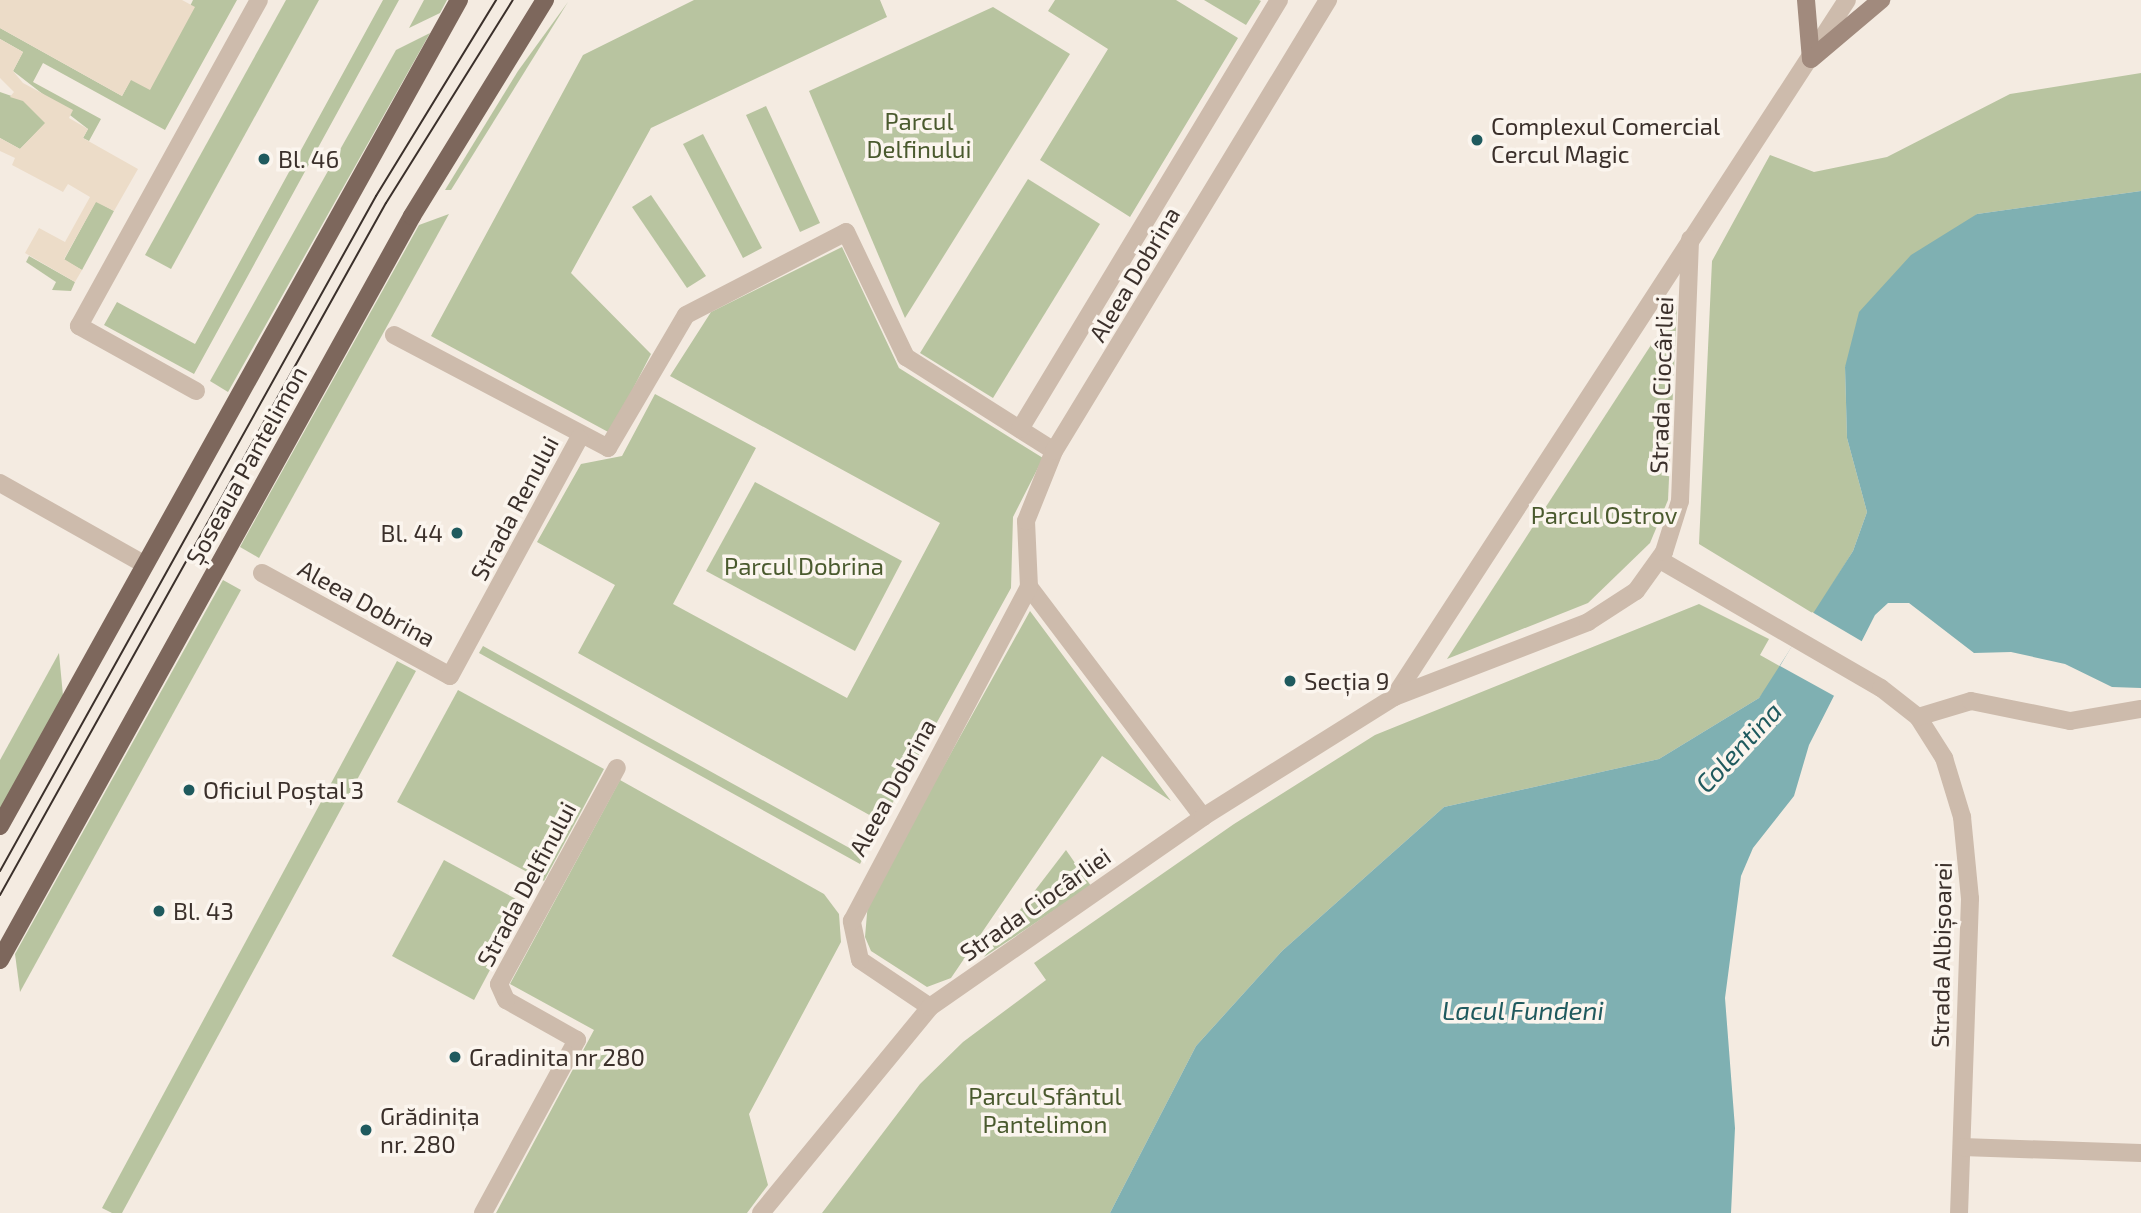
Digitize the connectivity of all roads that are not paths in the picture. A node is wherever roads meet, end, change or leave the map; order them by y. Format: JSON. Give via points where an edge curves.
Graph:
{"nodes":[{"id":1,"x":258,"y":0,"type":"edge"},
{"id":2,"x":459,"y":0,"type":"edge"},
{"id":3,"x":545,"y":0,"type":"edge"},
{"id":4,"x":1279,"y":0,"type":"edge"},
{"id":5,"x":1328,"y":0,"type":"edge"},
{"id":6,"x":1806,"y":0,"type":"edge"},
{"id":7,"x":1847,"y":0,"type":"edge"},
{"id":8,"x":1881,"y":0,"type":"edge"},
{"id":9,"x":1811,"y":59,"type":"junction"},
{"id":10,"x":1690,"y":239,"type":"junction"},
{"id":11,"x":394,"y":335,"type":"dead end"},
{"id":12,"x":196,"y":391,"type":"dead end"},
{"id":13,"x":1020,"y":429,"type":"junction"},
{"id":14,"x":579,"y":438,"type":"junction"},
{"id":15,"x":1054,"y":451,"type":"junction"},
{"id":16,"x":0,"y":483,"type":"edge"},
{"id":17,"x":1660,"y":560,"type":"junction"},
{"id":18,"x":144,"y":564,"type":"junction"},
{"id":19,"x":262,"y":573,"type":"dead end"},
{"id":20,"x":1029,"y":587,"type":"junction"},
{"id":21,"x":450,"y":676,"type":"joint"},
{"id":22,"x":1394,"y":697,"type":"junction"},
{"id":23,"x":2141,"y":709,"type":"edge"},
{"id":24,"x":1918,"y":717,"type":"junction"},
{"id":25,"x":617,"y":768,"type":"dead end"},
{"id":26,"x":1203,"y":817,"type":"junction"},
{"id":27,"x":0,"y":826,"type":"edge"},
{"id":28,"x":0,"y":960,"type":"edge"},
{"id":29,"x":930,"y":1007,"type":"junction"},
{"id":30,"x":1962,"y":1147,"type":"junction"},
{"id":31,"x":2141,"y":1153,"type":"edge"},
{"id":32,"x":484,"y":1213,"type":"edge"},
{"id":33,"x":761,"y":1213,"type":"edge"},
{"id":34,"x":1959,"y":1213,"type":"edge"}],
"edges":[{"from":1,"to":12,"type":"street","via":[[79,326]]},
{"from":2,"to":18,"type":"main road","name":"Șoseaua Pantelimon"},
{"from":3,"to":28,"type":"main road","name":"Șoseaua Pantelimon","via":[[503,59],[386,262]]},
{"from":4,"to":13,"type":"street","name":"Aleea Dobrina"},
{"from":5,"to":15,"type":"street","name":"Aleea Dobrina"},
{"from":6,"to":9,"type":"main road"},
{"from":7,"to":9,"type":"street","name":"Strada Ciocârliei"},
{"from":8,"to":9,"type":"main road"},
{"from":9,"to":10,"type":"street","name":"Strada Ciocârliei"},
{"from":10,"to":17,"type":"street","name":"Strada Ciocârliei","via":[[1680,501]]},
{"from":10,"to":22,"type":"street","name":"Strada Ciocârliei"},
{"from":11,"to":14,"type":"street","name":"Strada Renului"},
{"from":13,"to":14,"type":"street","via":[[906,357],[846,232],[694,308],[616,443],[608,449]]},
{"from":13,"to":15,"type":"street"},
{"from":14,"to":21,"type":"street","name":"Strada Renului"},
{"from":15,"to":20,"type":"street","name":"Aleea Dobrina","via":[[1026,521]]},
{"from":16,"to":18,"type":"street"},
{"from":17,"to":22,"type":"street","name":"Strada Ciocârliei","via":[[1636,591],[1588,622]]},
{"from":17,"to":24,"type":"street","name":"Strada Albișoarei","via":[[1881,688]]},
{"from":18,"to":27,"type":"main road","name":"Șoseaua Pantelimon"},
{"from":19,"to":21,"type":"street","name":"Aleea Dobrina"},
{"from":20,"to":26,"type":"street"},
{"from":20,"to":29,"type":"street","name":"Aleea Dobrina","via":[[858,900],[852,921],[860,960]]},
{"from":22,"to":26,"type":"street","name":"Strada Ciocârliei"},
{"from":23,"to":24,"type":"street","via":[[2070,721],[1971,701]]},
{"from":24,"to":30,"type":"street","name":"Strada Albișoarei","via":[[1954,782],[1967,854]]},
{"from":25,"to":32,"type":"street","name":"Strada Delfinului","via":[[499,984],[506,1000],[577,1040]]},
{"from":26,"to":29,"type":"street","name":"Strada Ciocârliei"},
{"from":29,"to":33,"type":"street","name":"Strada Ciocârliei"},
{"from":30,"to":31,"type":"street"},
{"from":30,"to":34,"type":"street","name":"Strada Albișoarei"}]}
